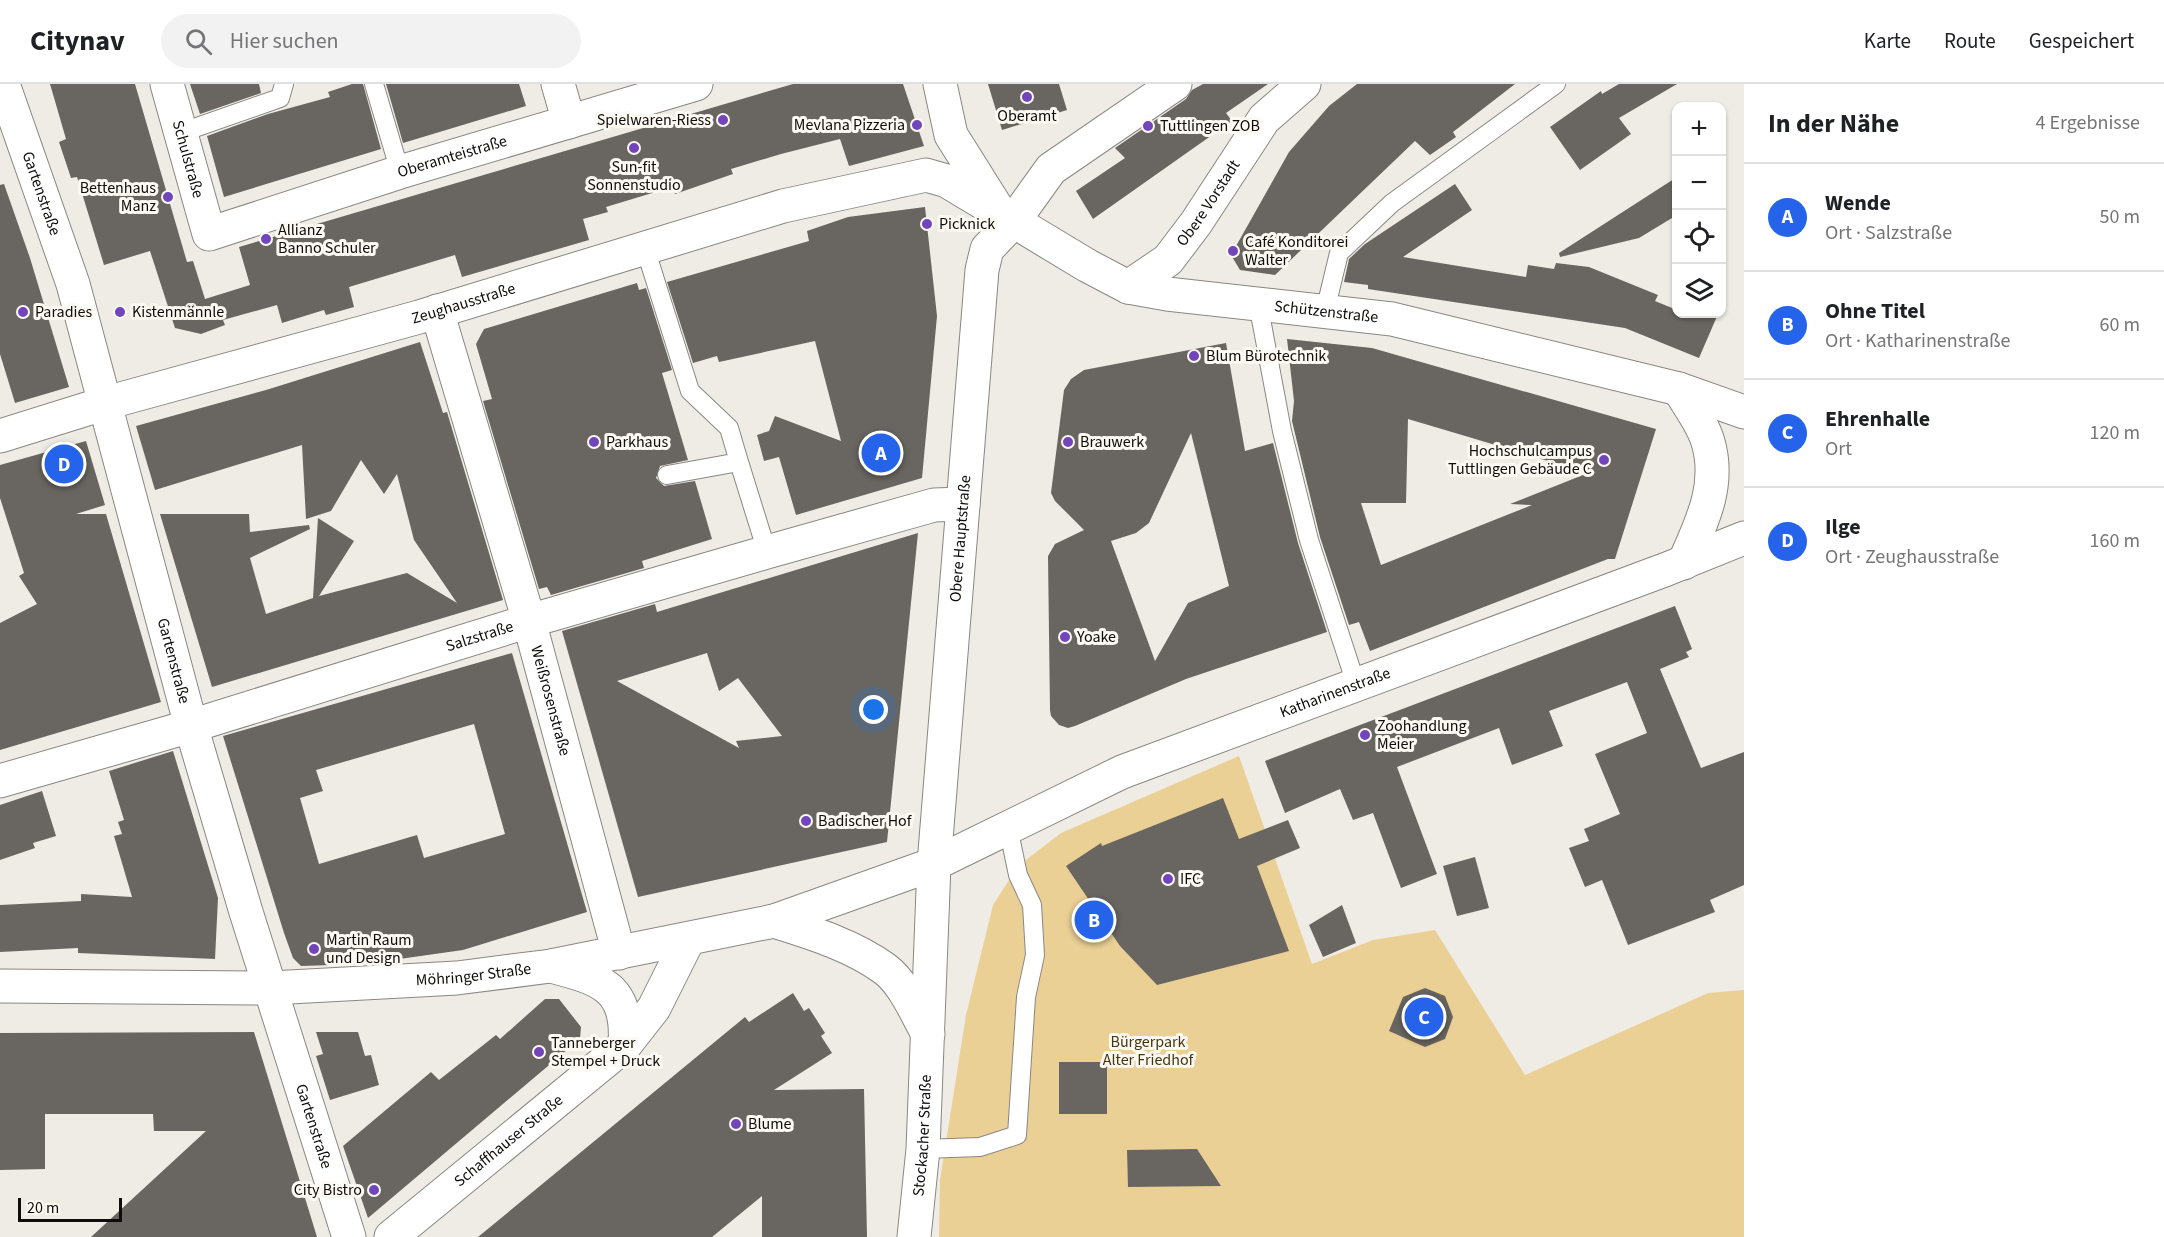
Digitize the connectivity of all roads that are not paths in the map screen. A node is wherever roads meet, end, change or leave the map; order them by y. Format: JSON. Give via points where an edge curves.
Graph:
{"nodes":[{"id":1,"x":3,"y":84,"type":"edge"},
{"id":2,"x":167,"y":84,"type":"edge"},
{"id":3,"x":284,"y":84,"type":"edge"},
{"id":4,"x":374,"y":84,"type":"edge"},
{"id":5,"x":558,"y":84,"type":"edge"},
{"id":6,"x":696,"y":84,"type":"edge"},
{"id":7,"x":940,"y":84,"type":"edge"},
{"id":8,"x":1175,"y":84,"type":"edge"},
{"id":9,"x":1304,"y":84,"type":"edge"},
{"id":10,"x":1556,"y":84,"type":"edge"},
{"id":11,"x":569,"y":122,"type":"junction"},
{"id":12,"x":180,"y":133,"type":"junction"},
{"id":13,"x":400,"y":172,"type":"junction"},
{"id":14,"x":926,"y":175,"type":"joint"},
{"id":15,"x":1006,"y":218,"type":"junction"},
{"id":16,"x":209,"y":234,"type":"joint"},
{"id":17,"x":645,"y":248,"type":"junction"},
{"id":18,"x":1128,"y":286,"type":"junction"},
{"id":19,"x":1258,"y":303,"type":"junction"},
{"id":20,"x":437,"y":311,"type":"junction"},
{"id":21,"x":1325,"y":311,"type":"junction"},
{"id":22,"x":1679,"y":389,"type":"junction"},
{"id":23,"x":106,"y":403,"type":"junction"},
{"id":24,"x":1744,"y":412,"type":"edge"},
{"id":25,"x":0,"y":436,"type":"edge"},
{"id":26,"x":740,"y":462,"type":"junction"},
{"id":27,"x":667,"y":475,"type":"dead end"},
{"id":28,"x":963,"y":504,"type":"junction"},
{"id":29,"x":1744,"y":538,"type":"edge"},
{"id":30,"x":767,"y":552,"type":"junction"},
{"id":31,"x":1683,"y":563,"type":"junction"},
{"id":32,"x":529,"y":621,"type":"junction"},
{"id":33,"x":1356,"y":684,"type":"junction"},
{"id":34,"x":191,"y":726,"type":"junction"},
{"id":35,"x":0,"y":781,"type":"edge"},
{"id":36,"x":1008,"y":827,"type":"junction"},
{"id":37,"x":933,"y":864,"type":"junction"},
{"id":38,"x":774,"y":921,"type":"junction"},
{"id":39,"x":688,"y":940,"type":"junction"},
{"id":40,"x":619,"y":953,"type":"junction"},
{"id":41,"x":551,"y":966,"type":"junction"},
{"id":42,"x":0,"y":986,"type":"edge"},
{"id":43,"x":271,"y":988,"type":"junction"},
{"id":44,"x":928,"y":1034,"type":"junction"},
{"id":45,"x":625,"y":1045,"type":"junction"},
{"id":46,"x":923,"y":1149,"type":"junction"},
{"id":47,"x":349,"y":1237,"type":"edge"},
{"id":48,"x":391,"y":1237,"type":"edge"},
{"id":49,"x":914,"y":1237,"type":"edge"}],
"edges":[{"from":1,"to":23,"type":"street","name":"Gartenstraße","via":[[73,284]]},
{"from":2,"to":12,"type":"street","name":"Schulstraße"},
{"from":3,"to":12,"type":"lane","via":[[280,98]]},
{"from":4,"to":13,"type":"lane"},
{"from":5,"to":11,"type":"street"},
{"from":6,"to":11,"type":"street","name":"Oberamteistraße"},
{"from":7,"to":15,"type":"street","via":[[951,135]]},
{"from":8,"to":15,"type":"street","via":[[1052,169]]},
{"from":9,"to":18,"type":"street","name":"Obere Vorstadt","via":[[1264,119],[1168,260]]},
{"from":10,"to":21,"type":"lane","via":[[1392,203],[1339,253]]},
{"from":11,"to":13,"type":"street","name":"Oberamteistraße"},
{"from":12,"to":16,"type":"street","name":"Schulstraße"},
{"from":13,"to":16,"type":"street","name":"Oberamteistraße"},
{"from":14,"to":15,"type":"street","name":"Schützenstraße","via":[[947,181]]},
{"from":14,"to":17,"type":"street","name":"Zeughausstraße","via":[[783,206]]},
{"from":15,"to":18,"type":"street","name":"Schützenstraße"},
{"from":15,"to":28,"type":"street","name":"Obere Hauptstraße","via":[[987,249],[982,270]]},
{"from":17,"to":20,"type":"street","name":"Zeughausstraße"},
{"from":17,"to":26,"type":"lane","via":[[690,391],[729,428]]},
{"from":18,"to":19,"type":"street","name":"Schützenstraße"},
{"from":19,"to":21,"type":"street","name":"Schützenstraße"},
{"from":19,"to":33,"type":"lane","via":[[1282,431],[1309,540]]},
{"from":20,"to":23,"type":"street","name":"Zeughausstraße"},
{"from":20,"to":32,"type":"street","name":"Weißrosenstraße"},
{"from":21,"to":22,"type":"street","name":"Schützenstraße","via":[[1392,319]]},
{"from":22,"to":24,"type":"street","name":"Schützenstraße"},
{"from":22,"to":31,"type":"street","via":[[1708,441],[1714,477],[1705,516]]},
{"from":23,"to":25,"type":"street","name":"Zeughausstraße"},
{"from":23,"to":34,"type":"street","name":"Gartenstraße"},
{"from":26,"to":27,"type":"lane"},
{"from":26,"to":30,"type":"lane"},
{"from":28,"to":30,"type":"street","name":"Salzstraße","via":[[933,505]]},
{"from":28,"to":37,"type":"street","name":"Obere Hauptstraße"},
{"from":29,"to":31,"type":"street","name":"Katharinenstraße"},
{"from":30,"to":32,"type":"street","name":"Salzstraße"},
{"from":31,"to":33,"type":"street","name":"Katharinenstraße"},
{"from":32,"to":34,"type":"street","name":"Salzstraße"},
{"from":32,"to":40,"type":"street","name":"Weißrosenstraße"},
{"from":33,"to":36,"type":"street","name":"Katharinenstraße","via":[[1122,772]]},
{"from":34,"to":35,"type":"street","name":"Salzstraße"},
{"from":34,"to":43,"type":"street","name":"Gartenstraße"},
{"from":36,"to":37,"type":"street","name":"Katharinenstraße"},
{"from":36,"to":46,"type":"lane","via":[[1018,875],[1032,905],[1035,955],[1026,997],[1017,1135],[980,1147]]},
{"from":37,"to":38,"type":"street","name":"Möhringer Straße"},
{"from":37,"to":44,"type":"street","name":"Stockacher Straße"},
{"from":38,"to":39,"type":"street","name":"Möhringer Straße"},
{"from":38,"to":44,"type":"street","via":[[831,939],[886,969]]},
{"from":39,"to":40,"type":"street","name":"Möhringer Straße"},
{"from":39,"to":45,"type":"street","name":"Schaffhauser Straße","via":[[654,1008]]},
{"from":40,"to":41,"type":"street","name":"Möhringer Straße"},
{"from":41,"to":43,"type":"street","name":"Möhringer Straße","via":[[457,978]]},
{"from":41,"to":45,"type":"street","via":[[605,984],[624,1013]]},
{"from":42,"to":43,"type":"street","name":"Möhringer Straße"},
{"from":43,"to":47,"type":"street","name":"Gartenstraße"},
{"from":44,"to":46,"type":"street","name":"Stockacher Straße"},
{"from":45,"to":48,"type":"street","name":"Schaffhauser Straße"},
{"from":46,"to":49,"type":"street","name":"Stockacher Straße"}]}
